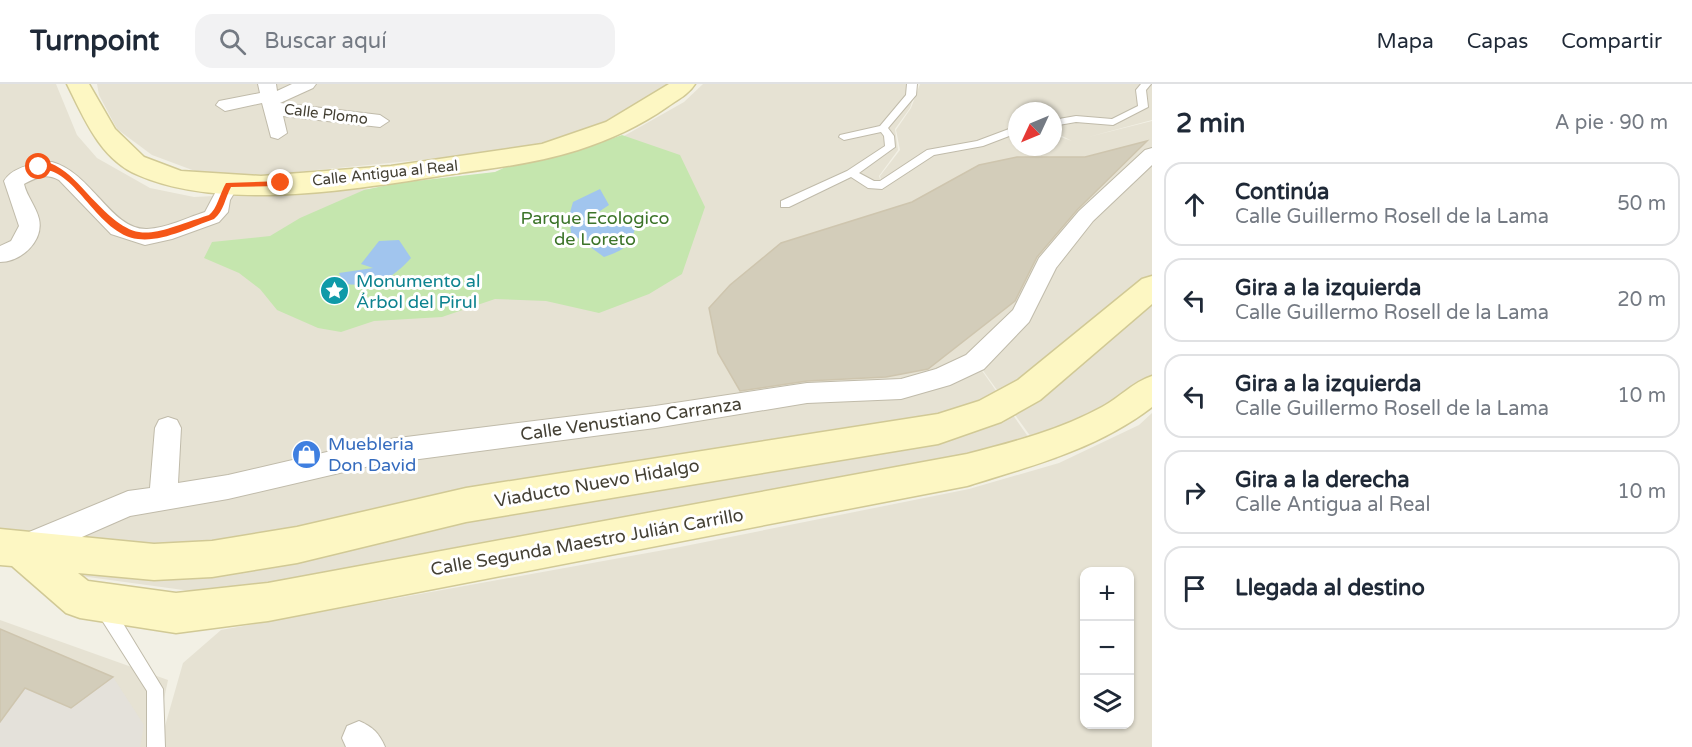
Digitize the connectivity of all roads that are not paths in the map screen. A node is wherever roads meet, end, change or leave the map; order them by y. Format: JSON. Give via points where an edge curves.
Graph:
{"nodes":[{"id":1,"x":78,"y":84,"type":"edge"},
{"id":2,"x":307,"y":84,"type":"edge"},
{"id":3,"x":684,"y":84,"type":"edge"},
{"id":4,"x":912,"y":84,"type":"edge"},
{"id":5,"x":1146,"y":84,"type":"edge"},
{"id":6,"x":271,"y":97,"type":"edge"},
{"id":7,"x":225,"y":105,"type":"dead end"},
{"id":8,"x":380,"y":121,"type":"dead end"},
{"id":9,"x":1062,"y":121,"type":"edge"},
{"id":10,"x":883,"y":128,"type":"junction"},
{"id":11,"x":278,"y":133,"type":"dead end"},
{"id":12,"x":1008,"y":133,"type":"edge"},
{"id":13,"x":844,"y":137,"type":"dead end"},
{"id":14,"x":1152,"y":154,"type":"edge"},
{"id":15,"x":851,"y":173,"type":"junction"},
{"id":16,"x":229,"y":185,"type":"junction"},
{"id":17,"x":784,"y":204,"type":"dead end"},
{"id":18,"x":0,"y":254,"type":"edge"},
{"id":19,"x":1152,"y":287,"type":"edge"},
{"id":20,"x":1152,"y":389,"type":"edge"},
{"id":21,"x":168,"y":428,"type":"dead end"},
{"id":22,"x":163,"y":498,"type":"junction"},
{"id":23,"x":11,"y":548,"type":"edge"},
{"id":24,"x":100,"y":603,"type":"junction"},
{"id":25,"x":156,"y":747,"type":"edge"}],
"edges":[{"from":1,"to":16,"type":"main road","name":"Calle Antigua al Real","via":[[97,124],[116,148],[147,170],[192,182]]},
{"from":2,"to":6,"type":"street"},
{"from":3,"to":16,"type":"main road","name":"Calle Antigua al Real","via":[[639,116],[602,133],[541,152],[399,174]]},
{"from":4,"to":10,"type":"lane","via":[[910,95]]},
{"from":5,"to":9,"type":"lane","via":[[1141,90],[1143,107],[1113,122]]},
{"from":6,"to":7,"type":"street"},
{"from":6,"to":8,"type":"street","name":"Calle Plomo","via":[[282,110]]},
{"from":6,"to":11,"type":"street"},
{"from":10,"to":13,"type":"lane"},
{"from":10,"to":15,"type":"lane","via":[[890,147]]},
{"from":12,"to":15,"type":"lane","via":[[979,144],[931,152],[882,185],[872,185]]},
{"from":14,"to":22,"type":"street","name":"Calle Venustiano Carranza","via":[[1086,216],[1047,264],[1021,316],[975,362],[941,378],[901,388],[807,393],[374,453]]},
{"from":15,"to":17,"type":"lane"},
{"from":16,"to":18,"type":"street","via":[[212,217],[153,236],[137,236],[106,219],[64,173],[50,166],[39,167],[14,181],[28,210],[27,237],[18,248]]},
{"from":19,"to":23,"type":"main road","name":"Viaducto Nuevo Hidalgo","via":[[1029,390],[989,412],[938,429],[466,505],[297,545],[212,559],[154,562]]},
{"from":20,"to":24,"type":"main road","name":"Calle Segunda Maestro Julián Carrillo","via":[[1114,417],[1057,443],[968,470],[268,602],[176,613]]},
{"from":21,"to":22,"type":"street"},
{"from":22,"to":23,"type":"street","name":"Calle Venustiano Carranza","via":[[128,504]]},
{"from":23,"to":24,"type":"main road","name":"Calle Segunda Maestro Julián Carrillo","via":[[80,599]]},
{"from":24,"to":25,"type":"lane","via":[[155,689]]}]}
